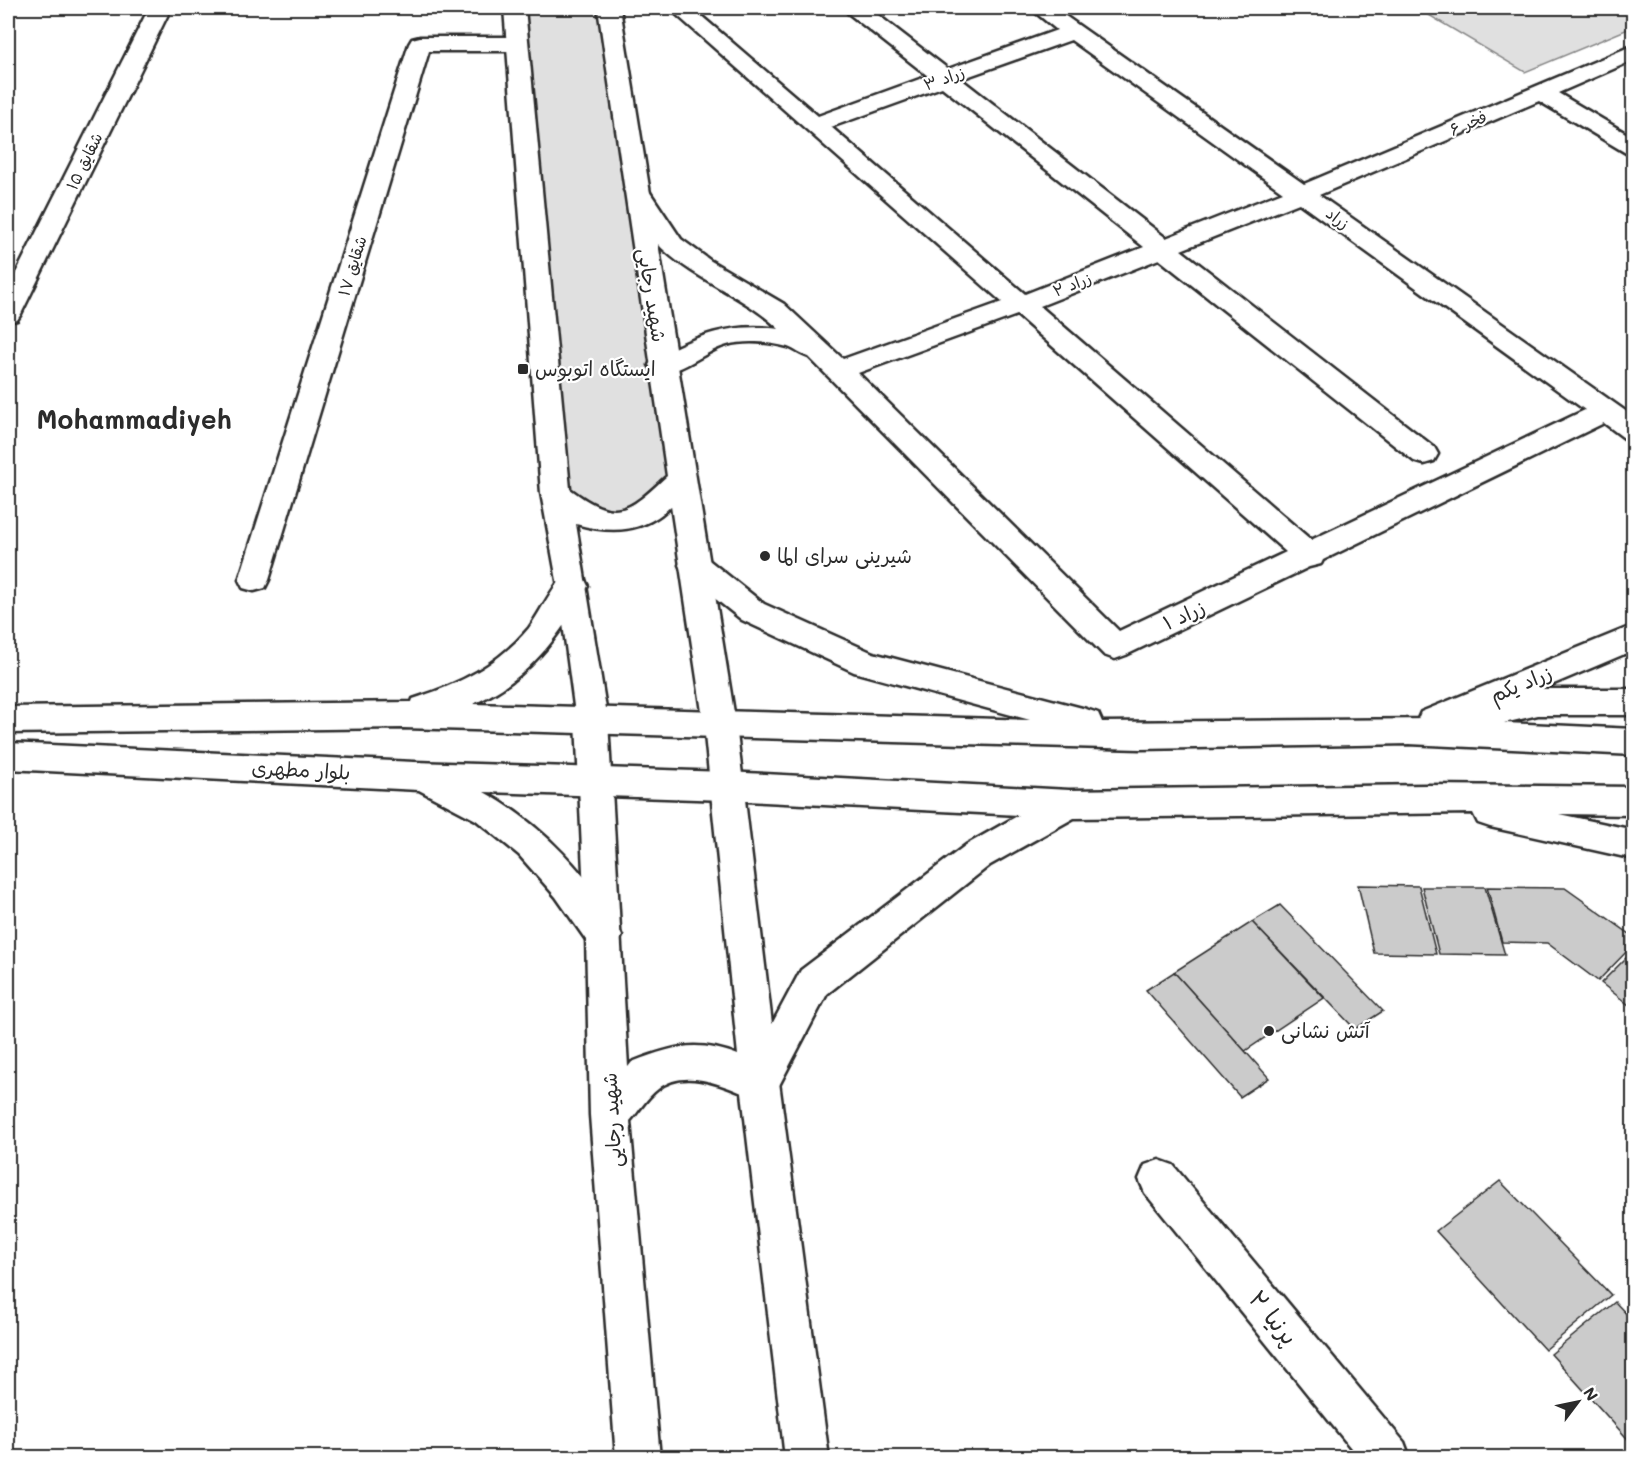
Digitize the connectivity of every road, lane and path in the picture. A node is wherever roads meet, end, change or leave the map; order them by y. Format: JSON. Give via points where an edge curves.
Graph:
{"nodes":[{"id":1,"x":160,"y":8,"type":"edge"},
{"id":2,"x":514,"y":8,"type":"edge"},
{"id":3,"x":609,"y":8,"type":"edge"},
{"id":4,"x":680,"y":8,"type":"edge"},
{"id":5,"x":856,"y":8,"type":"edge"},
{"id":6,"x":1041,"y":8,"type":"edge"},
{"id":7,"x":1074,"y":31,"type":"junction"},
{"id":8,"x":517,"y":44,"type":"junction"},
{"id":9,"x":1634,"y":52,"type":"edge"},
{"id":10,"x":945,"y":78,"type":"junction"},
{"id":11,"x":1540,"y":92,"type":"junction"},
{"id":12,"x":814,"y":125,"type":"junction"},
{"id":13,"x":1634,"y":148,"type":"edge"},
{"id":14,"x":636,"y":190,"type":"junction"},
{"id":15,"x":1303,"y":193,"type":"junction"},
{"id":16,"x":1163,"y":247,"type":"junction"},
{"id":17,"x":11,"y":300,"type":"edge"},
{"id":18,"x":1022,"y":304,"type":"junction"},
{"id":19,"x":663,"y":365,"type":"junction"},
{"id":20,"x":839,"y":370,"type":"junction"},
{"id":21,"x":1606,"y":411,"type":"junction"},
{"id":22,"x":1634,"y":430,"type":"edge"},
{"id":23,"x":1424,"y":454,"type":"dead end"},
{"id":24,"x":680,"y":480,"type":"junction"},
{"id":25,"x":556,"y":493,"type":"junction"},
{"id":26,"x":1310,"y":556,"type":"junction"},
{"id":27,"x":694,"y":565,"type":"junction"},
{"id":28,"x":254,"y":580,"type":"dead end"},
{"id":29,"x":573,"y":586,"type":"junction"},
{"id":30,"x":1634,"y":637,"type":"edge"},
{"id":31,"x":1634,"y":702,"type":"edge"},
{"id":32,"x":403,"y":715,"type":"junction"},
{"id":33,"x":8,"y":720,"type":"edge"},
{"id":34,"x":592,"y":721,"type":"junction"},
{"id":35,"x":720,"y":724,"type":"junction"},
{"id":36,"x":1409,"y":731,"type":"junction"},
{"id":37,"x":1140,"y":736,"type":"junction"},
{"id":38,"x":1622,"y":742,"type":"edge"},
{"id":39,"x":8,"y":756,"type":"edge"},
{"id":40,"x":414,"y":776,"type":"junction"},
{"id":41,"x":595,"y":783,"type":"junction"},
{"id":42,"x":726,"y":786,"type":"junction"},
{"id":43,"x":1427,"y":799,"type":"junction"},
{"id":44,"x":1634,"y":801,"type":"edge"},
{"id":45,"x":1069,"y":804,"type":"junction"},
{"id":46,"x":1634,"y":845,"type":"edge"},
{"id":47,"x":604,"y":936,"type":"junction"},
{"id":48,"x":760,"y":1082,"type":"junction"},
{"id":49,"x":610,"y":1115,"type":"junction"},
{"id":50,"x":1159,"y":1179,"type":"dead end"},
{"id":51,"x":632,"y":1452,"type":"edge"},
{"id":52,"x":807,"y":1458,"type":"edge"},
{"id":53,"x":1388,"y":1458,"type":"edge"}],
"edges":[{"from":1,"to":17,"type":"street","name":"شقایق ۱۵"},
{"from":2,"to":8,"type":"street"},
{"from":3,"to":14,"type":"street","name":"شهید رجایی"},
{"from":4,"to":12,"type":"street"},
{"from":5,"to":10,"type":"street"},
{"from":6,"to":7,"type":"street","name":"زراد"},
{"from":7,"to":10,"type":"street","name":"زراد ۳"},
{"from":7,"to":15,"type":"street","name":"زراد"},
{"from":8,"to":25,"type":"street"},
{"from":8,"to":28,"type":"street","name":"شقایق ۱۷","via":[[420,44]]},
{"from":9,"to":11,"type":"street","name":"فخر ۶"},
{"from":10,"to":12,"type":"street","name":"زراد ۳"},
{"from":10,"to":16,"type":"street"},
{"from":11,"to":13,"type":"street"},
{"from":11,"to":15,"type":"street","name":"فخر ۶"},
{"from":12,"to":18,"type":"street"},
{"from":14,"to":19,"type":"street","name":"شهید رجایی"},
{"from":14,"to":20,"type":"street","via":[[672,244],[702,267],[776,310]]},
{"from":15,"to":16,"type":"street","name":"زراد ۲"},
{"from":15,"to":21,"type":"street","name":"زراد"},
{"from":16,"to":18,"type":"street","name":"زراد ۲"},
{"from":16,"to":23,"type":"street"},
{"from":18,"to":20,"type":"street","name":"زراد ۲"},
{"from":18,"to":26,"type":"street"},
{"from":19,"to":20,"type":"street","via":[[728,334],[763,334],[801,341]]},
{"from":19,"to":24,"type":"street","name":"شهید رجایی"},
{"from":20,"to":26,"type":"street","name":"زراد ۱","via":[[1115,647]]},
{"from":21,"to":22,"type":"street","name":"زراد"},
{"from":21,"to":26,"type":"street","name":"زراد ۱"},
{"from":24,"to":25,"type":"street","via":[[648,511],[619,521],[586,516]]},
{"from":24,"to":27,"type":"street","name":"شهید رجایی"},
{"from":25,"to":29,"type":"street"},
{"from":27,"to":35,"type":"street","name":"شهید رجایی"},
{"from":27,"to":37,"type":"street","via":[[753,612],[865,663]]},
{"from":29,"to":32,"type":"street","via":[[547,630],[512,668],[462,698]]},
{"from":29,"to":34,"type":"street"},
{"from":30,"to":36,"type":"street","name":"زراد یکم"},
{"from":31,"to":36,"type":"street","via":[[1538,702]]},
{"from":32,"to":33,"type":"street"},
{"from":32,"to":34,"type":"street"},
{"from":34,"to":35,"type":"street"},
{"from":34,"to":41,"type":"street","name":"شهید رجایی"},
{"from":35,"to":37,"type":"street"},
{"from":35,"to":42,"type":"street","name":"شهید رجایی"},
{"from":36,"to":37,"type":"street"},
{"from":36,"to":38,"type":"street"},
{"from":39,"to":40,"type":"street","name":"بلوار مطهری"},
{"from":40,"to":41,"type":"street","name":"بلوار مطهری"},
{"from":40,"to":47,"type":"street","via":[[454,791],[525,836],[554,865]]},
{"from":41,"to":42,"type":"street","name":"بلوار مطهری"},
{"from":41,"to":47,"type":"street","name":"شهید رجایی"},
{"from":42,"to":45,"type":"street","name":"بلوار مطهری"},
{"from":42,"to":48,"type":"street"},
{"from":43,"to":44,"type":"street"},
{"from":43,"to":45,"type":"street","name":"بلوار مطهری"},
{"from":43,"to":46,"type":"street"},
{"from":45,"to":48,"type":"street","via":[[978,855],[814,982]]},
{"from":47,"to":49,"type":"street","name":"شهید رجایی"},
{"from":48,"to":49,"type":"street","via":[[713,1063],[684,1062],[646,1074]]},
{"from":48,"to":52,"type":"street"},
{"from":49,"to":51,"type":"street","name":"شهید رجایی"},
{"from":50,"to":53,"type":"street","name":"پرنیا ۲"}]}
